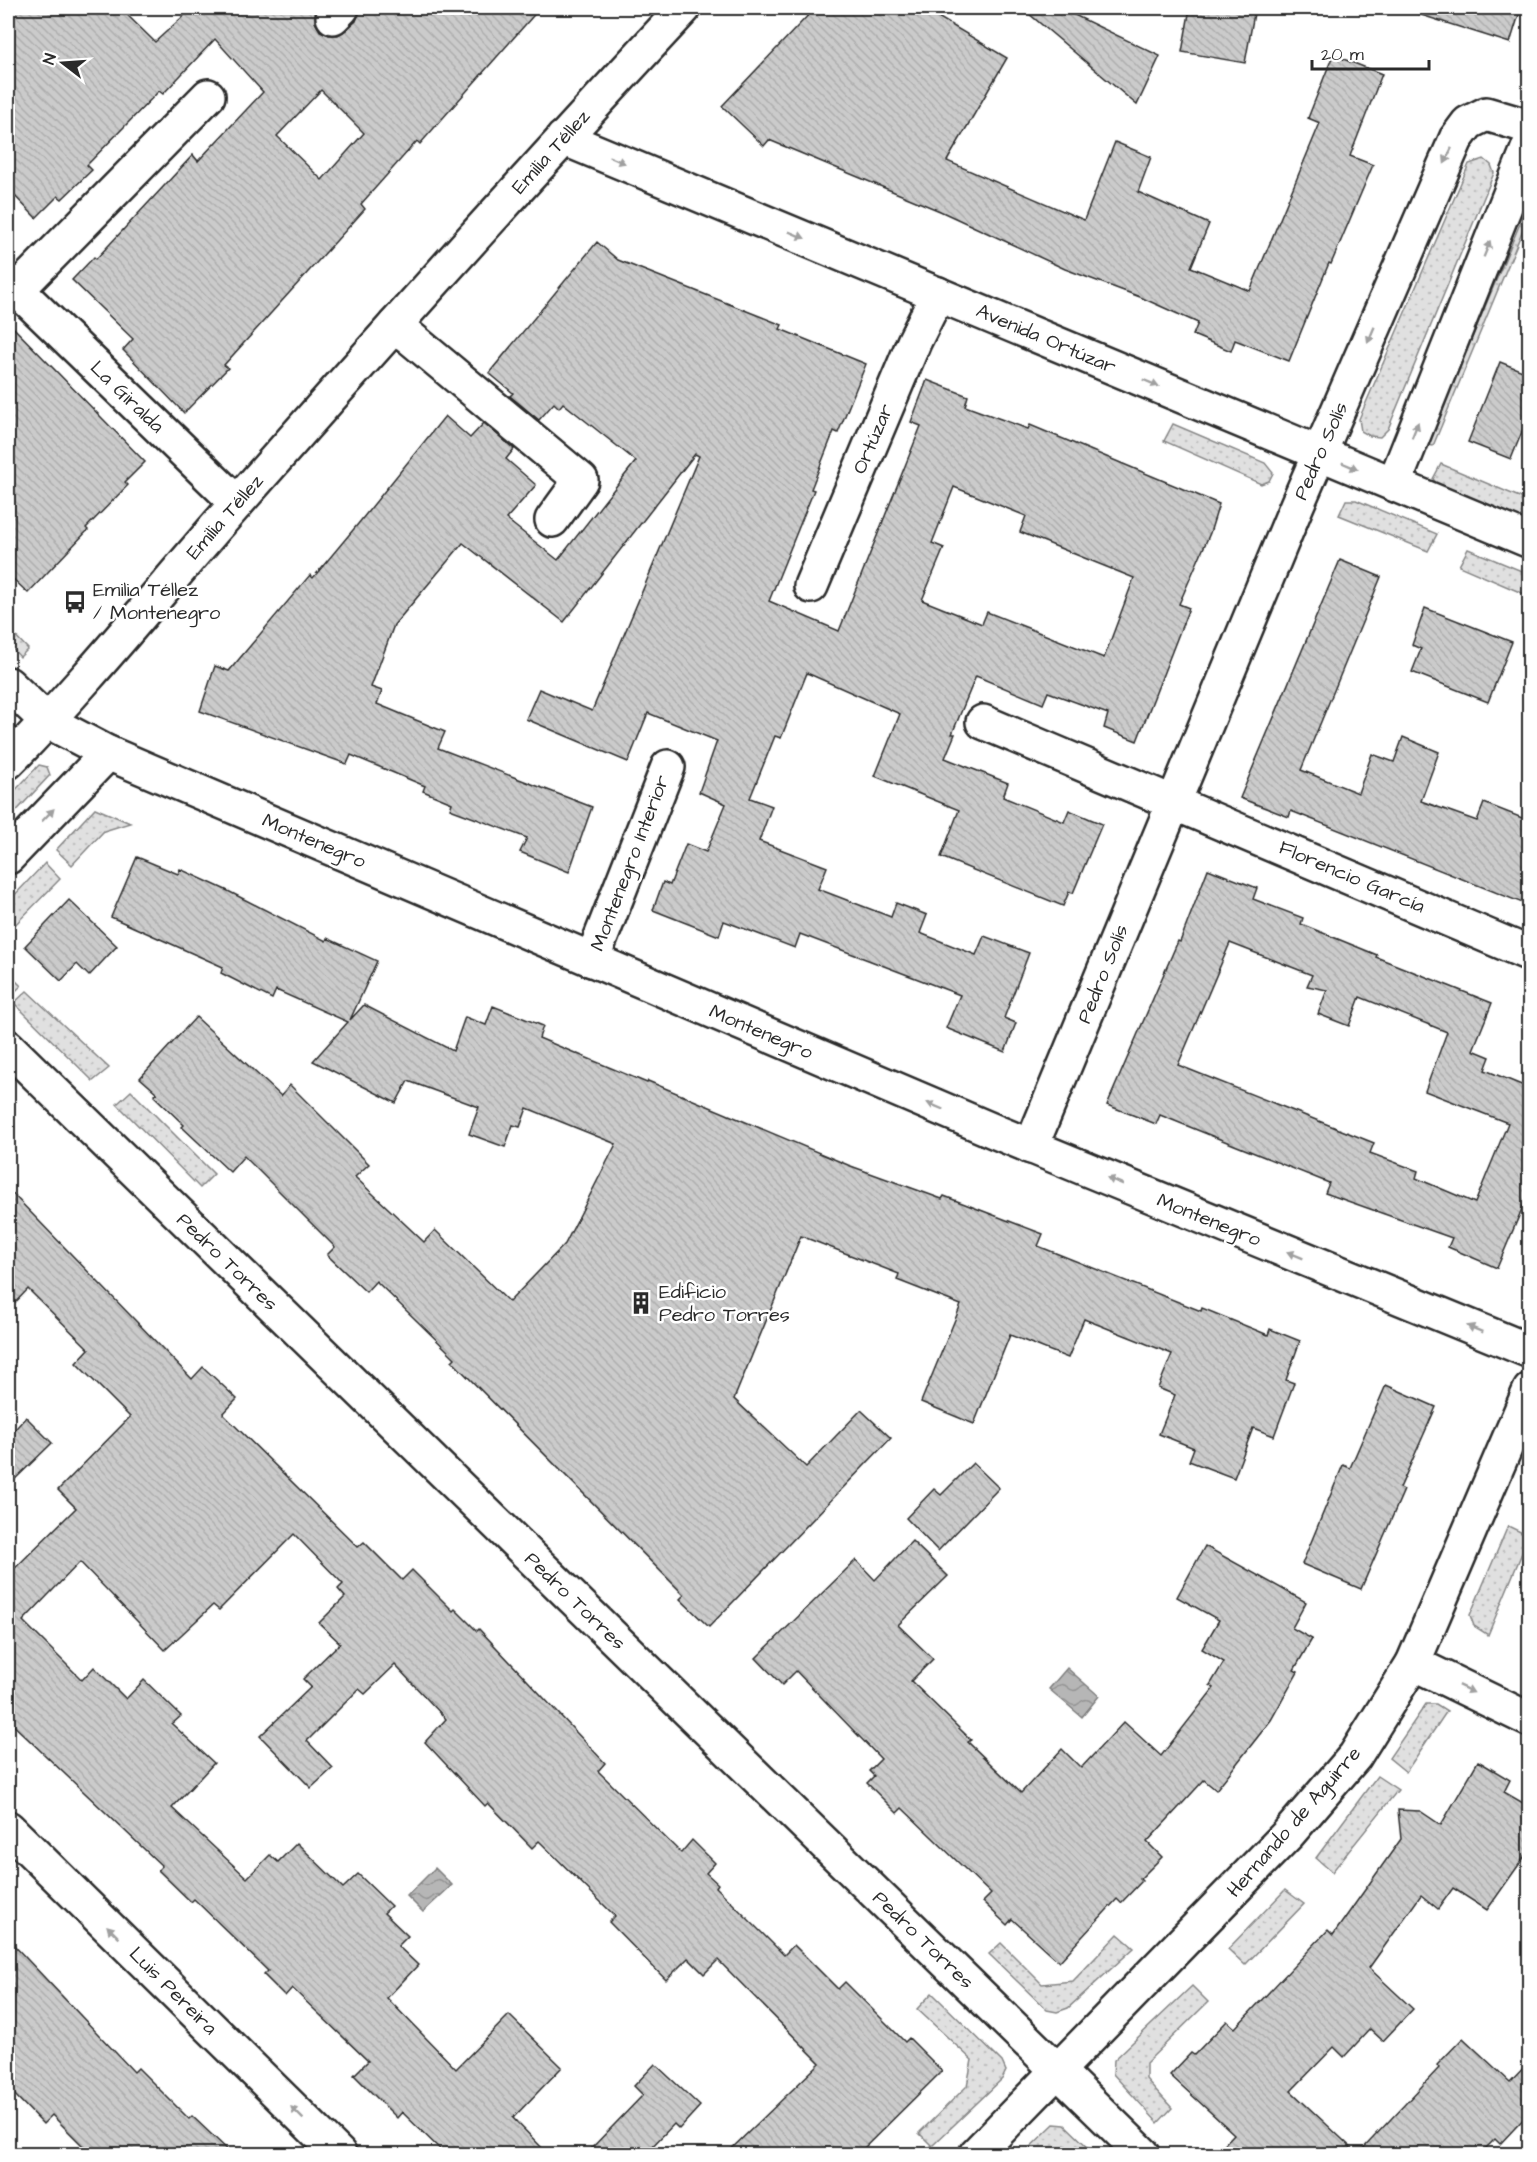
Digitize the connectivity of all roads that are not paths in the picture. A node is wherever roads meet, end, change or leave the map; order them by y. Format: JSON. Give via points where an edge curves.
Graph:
{"nodes":[{"id":1,"x":671,"y":12,"type":"edge"},
{"id":2,"x":208,"y":96,"type":"dead end"},
{"id":3,"x":1530,"y":127,"type":"edge"},
{"id":4,"x":563,"y":138,"type":"junction"},
{"id":5,"x":1530,"y":144,"type":"edge"},
{"id":6,"x":12,"y":285,"type":"edge"},
{"id":7,"x":938,"y":294,"type":"junction"},
{"id":8,"x":395,"y":325,"type":"junction"},
{"id":9,"x":1319,"y":453,"type":"junction"},
{"id":10,"x":1394,"y":484,"type":"junction"},
{"id":11,"x":237,"y":503,"type":"junction"},
{"id":12,"x":552,"y":520,"type":"dead end"},
{"id":13,"x":1530,"y":541,"type":"edge"},
{"id":14,"x":812,"y":586,"type":"dead end"},
{"id":15,"x":8,"y":684,"type":"edge"},
{"id":16,"x":47,"y":721,"type":"junction"},
{"id":17,"x":983,"y":722,"type":"dead end"},
{"id":18,"x":108,"y":753,"type":"junction"},
{"id":19,"x":8,"y":762,"type":"edge"},
{"id":20,"x":668,"y":767,"type":"dead end"},
{"id":21,"x":1174,"y":801,"type":"junction"},
{"id":22,"x":8,"y":858,"type":"edge"},
{"id":23,"x":1530,"y":954,"type":"edge"},
{"id":24,"x":592,"y":960,"type":"junction"},
{"id":25,"x":8,"y":1047,"type":"edge"},
{"id":26,"x":1031,"y":1147,"type":"junction"},
{"id":27,"x":1530,"y":1352,"type":"edge"},
{"id":28,"x":1530,"y":1390,"type":"edge"},
{"id":29,"x":1413,"y":1663,"type":"junction"},
{"id":30,"x":1530,"y":1720,"type":"edge"},
{"id":31,"x":8,"y":1828,"type":"edge"},
{"id":32,"x":1059,"y":2072,"type":"junction"},
{"id":33,"x":339,"y":2154,"type":"edge"},
{"id":34,"x":976,"y":2154,"type":"edge"},
{"id":35,"x":1143,"y":2154,"type":"edge"}],
"edges":[{"from":1,"to":4,"type":"street","name":"Emilia Téllez"},
{"from":2,"to":6,"type":"street","name":"La Giralda"},
{"from":3,"to":9,"type":"street","name":"Pedro Solís","one_way":true,"via":[[1486,114],[1467,123],[1456,139]]},
{"from":4,"to":7,"type":"street","name":"Avenida Ortúzar","one_way":true},
{"from":4,"to":8,"type":"street","name":"Emilia Téllez"},
{"from":10,"to":5,"type":"street","one_way":true},
{"from":6,"to":11,"type":"street","name":"La Giralda"},
{"from":7,"to":9,"type":"street","name":"Avenida Ortúzar","one_way":true},
{"from":7,"to":14,"type":"street","name":"Ortúzar","via":[[914,342]]},
{"from":8,"to":11,"type":"street","name":"Emilia Téllez"},
{"from":8,"to":12,"type":"street","via":[[581,480]]},
{"from":9,"to":10,"type":"street","name":"Avenida Ortúzar","one_way":true},
{"from":9,"to":21,"type":"street","name":"Pedro Solís"},
{"from":10,"to":13,"type":"street","name":"Avenida Ortúzar"},
{"from":11,"to":16,"type":"street","name":"Emilia Téllez"},
{"from":15,"to":16,"type":"street","name":"Montenegro"},
{"from":16,"to":18,"type":"street","name":"Montenegro"},
{"from":16,"to":19,"type":"street","name":"Emilia Téllez"},
{"from":17,"to":21,"type":"street"},
{"from":22,"to":18,"type":"street","one_way":true},
{"from":18,"to":24,"type":"street","name":"Montenegro"},
{"from":20,"to":24,"type":"street","name":"Montenegro Interior"},
{"from":21,"to":23,"type":"street","name":"Florencio García"},
{"from":21,"to":26,"type":"street","name":"Pedro Solís"},
{"from":26,"to":24,"type":"street","name":"Montenegro","one_way":true},
{"from":25,"to":32,"type":"street","name":"Pedro Torres"},
{"from":27,"to":26,"type":"street","name":"Montenegro","one_way":true},
{"from":28,"to":29,"type":"street","name":"Hernando de Aguirre"},
{"from":29,"to":30,"type":"street","one_way":true},
{"from":29,"to":32,"type":"street","name":"Hernando de Aguirre","via":[[1355,1756],[1288,1834]]},
{"from":33,"to":31,"type":"street","name":"Luis Pereira","one_way":true},
{"from":32,"to":34,"type":"street","name":"Hernando de Aguirre"},
{"from":32,"to":35,"type":"street","name":"Pedro Torres"}]}
